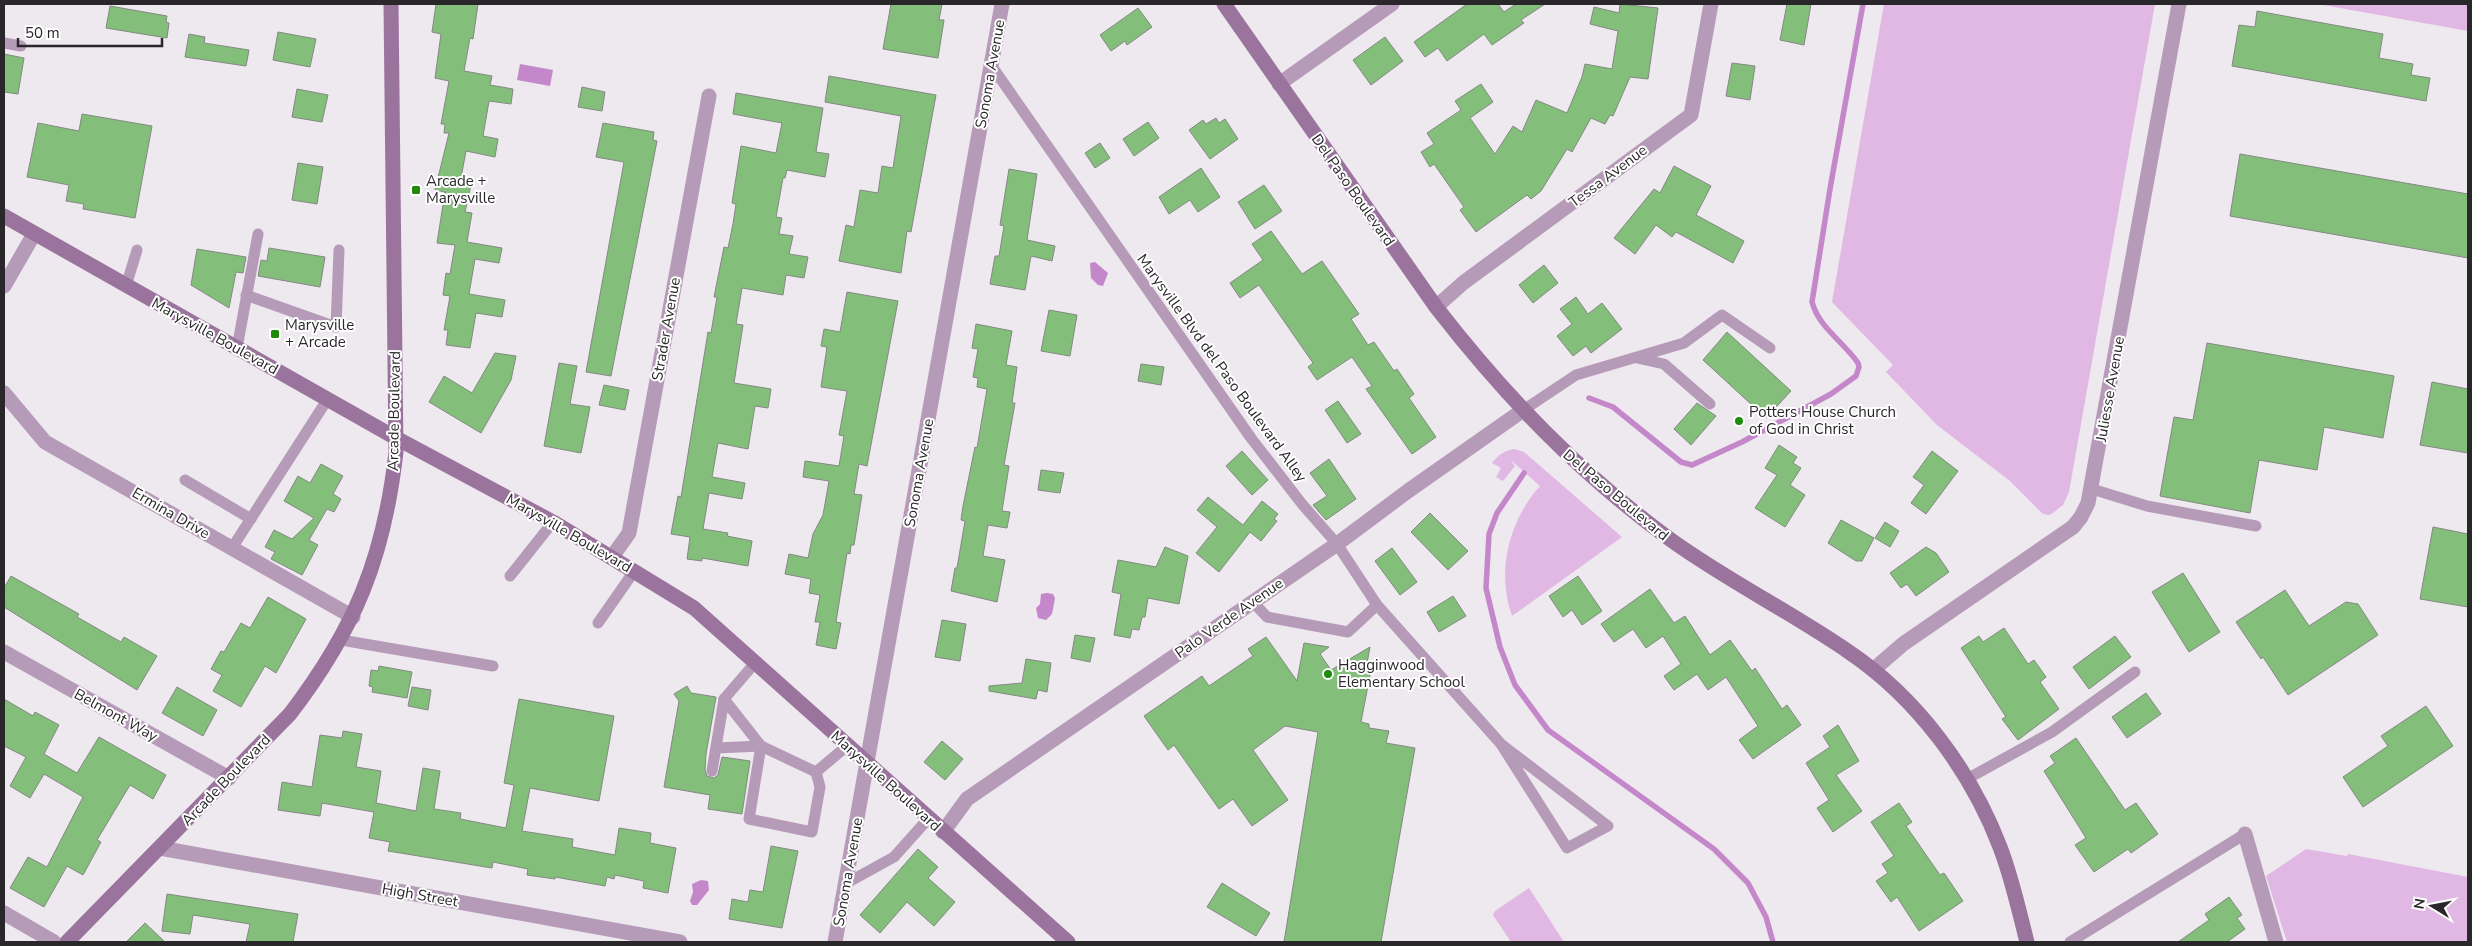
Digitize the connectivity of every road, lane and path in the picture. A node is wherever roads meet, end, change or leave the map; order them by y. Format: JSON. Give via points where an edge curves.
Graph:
{"nodes":[{"id":1,"x":391,"y":4,"type":"edge"},
{"id":2,"x":1002,"y":4,"type":"edge"},
{"id":3,"x":1224,"y":4,"type":"edge"},
{"id":4,"x":1392,"y":4,"type":"edge"},
{"id":5,"x":1710,"y":4,"type":"edge"},
{"id":6,"x":2179,"y":4,"type":"edge"},
{"id":7,"x":4,"y":43,"type":"edge"},
{"id":8,"x":21,"y":46,"type":"dead end"},
{"id":9,"x":991,"y":65,"type":"junction"},
{"id":10,"x":1279,"y":84,"type":"junction"},
{"id":11,"x":709,"y":96,"type":"dead end"},
{"id":12,"x":4,"y":216,"type":"edge"},
{"id":13,"x":34,"y":234,"type":"junction"},
{"id":14,"x":258,"y":234,"type":"dead end"},
{"id":15,"x":137,"y":250,"type":"dead end"},
{"id":16,"x":339,"y":250,"type":"dead end"},
{"id":17,"x":4,"y":286,"type":"edge"},
{"id":18,"x":126,"y":286,"type":"junction"},
{"id":19,"x":246,"y":295,"type":"junction"},
{"id":20,"x":1436,"y":307,"type":"junction"},
{"id":21,"x":237,"y":348,"type":"junction"},
{"id":22,"x":1770,"y":348,"type":"dead end"},
{"id":23,"x":1636,"y":358,"type":"junction"},
{"id":24,"x":4,"y":392,"type":"edge"},
{"id":25,"x":327,"y":400,"type":"junction"},
{"id":26,"x":1710,"y":404,"type":"dead end"},
{"id":27,"x":1522,"y":411,"type":"junction"},
{"id":28,"x":396,"y":438,"type":"junction"},
{"id":29,"x":185,"y":480,"type":"dead end"},
{"id":30,"x":2092,"y":489,"type":"junction"},
{"id":31,"x":251,"y":519,"type":"junction"},
{"id":32,"x":553,"y":522,"type":"junction"},
{"id":33,"x":2256,"y":526,"type":"dead end"},
{"id":34,"x":1337,"y":544,"type":"junction"},
{"id":35,"x":232,"y":548,"type":"junction"},
{"id":36,"x":612,"y":557,"type":"junction"},
{"id":37,"x":635,"y":570,"type":"junction"},
{"id":38,"x":510,"y":576,"type":"dead end"},
{"id":39,"x":1253,"y":602,"type":"junction"},
{"id":40,"x":1378,"y":605,"type":"junction"},
{"id":41,"x":353,"y":617,"type":"junction"},
{"id":42,"x":598,"y":623,"type":"dead end"},
{"id":43,"x":341,"y":640,"type":"junction"},
{"id":44,"x":4,"y":652,"type":"edge"},
{"id":45,"x":755,"y":663,"type":"junction"},
{"id":46,"x":492,"y":666,"type":"dead end"},
{"id":47,"x":1873,"y":670,"type":"junction"},
{"id":48,"x":2134,"y":672,"type":"dead end"},
{"id":49,"x":724,"y":700,"type":"junction"},
{"id":50,"x":1501,"y":744,"type":"junction"},
{"id":51,"x":761,"y":746,"type":"junction"},
{"id":52,"x":847,"y":746,"type":"junction"},
{"id":53,"x":716,"y":748,"type":"junction"},
{"id":54,"x":867,"y":764,"type":"junction"},
{"id":55,"x":712,"y":771,"type":"dead end"},
{"id":56,"x":816,"y":772,"type":"junction"},
{"id":57,"x":229,"y":778,"type":"junction"},
{"id":58,"x":1967,"y":779,"type":"junction"},
{"id":59,"x":928,"y":819,"type":"junction"},
{"id":60,"x":943,"y":832,"type":"junction"},
{"id":61,"x":2245,"y":834,"type":"joint"},
{"id":62,"x":160,"y":848,"type":"junction"},
{"id":63,"x":845,"y":884,"type":"junction"},
{"id":64,"x":4,"y":913,"type":"edge"},
{"id":65,"x":54,"y":942,"type":"edge"},
{"id":66,"x":66,"y":942,"type":"edge"},
{"id":67,"x":680,"y":942,"type":"edge"},
{"id":68,"x":835,"y":942,"type":"edge"},
{"id":69,"x":1068,"y":942,"type":"edge"},
{"id":70,"x":2027,"y":942,"type":"edge"},
{"id":71,"x":2070,"y":942,"type":"edge"},
{"id":72,"x":2276,"y":942,"type":"edge"}],
"edges":[{"from":1,"to":28,"type":"main road","name":"Arcade Boulevard"},
{"from":2,"to":9,"type":"street","name":"Sonoma Avenue"},
{"from":3,"to":10,"type":"main road","name":"Del Paso Boulevard"},
{"from":4,"to":10,"type":"street"},
{"from":5,"to":20,"type":"street","name":"Tessa Avenue","via":[[1691,115],[1463,283]]},
{"from":6,"to":30,"type":"street","name":"Juliesse Avenue"},
{"from":7,"to":8,"type":"lane"},
{"from":9,"to":34,"type":"lane","name":"Marysville Blvd del Paso Boulevard Alley","via":[[1251,438]]},
{"from":9,"to":54,"type":"street","name":"Sonoma Avenue"},
{"from":10,"to":20,"type":"main road","name":"Del Paso Boulevard"},
{"from":11,"to":36,"type":"street","name":"Strader Avenue","via":[[629,533]]},
{"from":12,"to":13,"type":"main road","name":"Marysville Boulevard"},
{"from":13,"to":17,"type":"street"},
{"from":13,"to":18,"type":"main road","name":"Marysville Boulevard"},
{"from":14,"to":19,"type":"lane"},
{"from":15,"to":18,"type":"lane"},
{"from":16,"to":19,"type":"lane","via":[[336,328]]},
{"from":18,"to":21,"type":"main road","name":"Marysville Boulevard"},
{"from":19,"to":21,"type":"lane"},
{"from":20,"to":27,"type":"main road","name":"Del Paso Boulevard"},
{"from":21,"to":25,"type":"main road","name":"Marysville Boulevard"},
{"from":22,"to":23,"type":"lane","via":[[1722,315],[1684,343]]},
{"from":23,"to":26,"type":"lane","via":[[1664,364]]},
{"from":23,"to":27,"type":"lane","via":[[1576,375]]},
{"from":24,"to":35,"type":"street","name":"Ermina Drive","via":[[45,442]]},
{"from":25,"to":28,"type":"main road","name":"Marysville Boulevard"},
{"from":25,"to":31,"type":"lane"},
{"from":27,"to":34,"type":"street","name":"Palo Verde Avenue"},
{"from":27,"to":47,"type":"main road","name":"Del Paso Boulevard","via":[[1573,460],[1645,521],[1720,575],[1826,637]]},
{"from":28,"to":32,"type":"main road","name":"Marysville Boulevard"},
{"from":28,"to":41,"type":"main road","name":"Arcade Boulevard","via":[[391,498],[381,544]]},
{"from":29,"to":31,"type":"lane"},
{"from":30,"to":33,"type":"lane","via":[[2146,506]]},
{"from":30,"to":47,"type":"street","name":"Juliesse Avenue","via":[[2081,517],[2073,527],[1903,644]]},
{"from":31,"to":35,"type":"lane"},
{"from":32,"to":36,"type":"main road","name":"Marysville Boulevard"},
{"from":32,"to":38,"type":"lane"},
{"from":34,"to":39,"type":"street","name":"Palo Verde Avenue"},
{"from":34,"to":40,"type":"lane","name":"Marysville Blvd del Paso Boulevard Alley"},
{"from":35,"to":41,"type":"street","name":"Ermina Drive"},
{"from":36,"to":37,"type":"main road","name":"Marysville Boulevard"},
{"from":37,"to":42,"type":"lane"},
{"from":37,"to":45,"type":"main road","name":"Marysville Boulevard","via":[[694,608]]},
{"from":39,"to":40,"type":"lane","via":[[1266,617],[1348,632]]},
{"from":39,"to":60,"type":"street","name":"Palo Verde Avenue","via":[[968,799]]},
{"from":40,"to":50,"type":"lane","name":"Marysville Blvd del Paso Boulevard Alley"},
{"from":41,"to":43,"type":"main road","name":"Arcade Boulevard"},
{"from":43,"to":46,"type":"lane"},
{"from":43,"to":57,"type":"main road","name":"Arcade Boulevard","via":[[290,714]]},
{"from":44,"to":57,"type":"street","name":"Belmont Way"},
{"from":45,"to":49,"type":"lane"},
{"from":45,"to":52,"type":"main road","name":"Marysville Boulevard"},
{"from":47,"to":58,"type":"main road","name":"Del Paso Boulevard","via":[[1931,729]]},
{"from":48,"to":58,"type":"lane","via":[[2052,732]]},
{"from":49,"to":51,"type":"lane"},
{"from":49,"to":53,"type":"lane"},
{"from":50,"to":50,"type":"lane","name":"Marysville Blvd del Paso Boulevard Alley","via":[[1539,774],[1608,826],[1566,848]]},
{"from":51,"to":53,"type":"lane"},
{"from":51,"to":56,"type":"lane"},
{"from":51,"to":56,"type":"lane","via":[[749,819],[812,832],[820,788]]},
{"from":52,"to":54,"type":"main road","name":"Marysville Boulevard"},
{"from":52,"to":56,"type":"lane"},
{"from":53,"to":55,"type":"lane"},
{"from":54,"to":59,"type":"main road","name":"Marysville Boulevard"},
{"from":54,"to":63,"type":"street","name":"Sonoma Avenue"},
{"from":57,"to":62,"type":"main road","name":"Arcade Boulevard"},
{"from":58,"to":70,"type":"main road","name":"Del Paso Boulevard","via":[[2002,850]]},
{"from":59,"to":60,"type":"main road","name":"Marysville Boulevard"},
{"from":59,"to":63,"type":"lane","via":[[894,857]]},
{"from":60,"to":69,"type":"main road","name":"Marysville Boulevard"},
{"from":61,"to":71,"type":"lane"},
{"from":61,"to":72,"type":"street"},
{"from":62,"to":66,"type":"main road","name":"Arcade Boulevard"},
{"from":62,"to":67,"type":"street","name":"High Street"},
{"from":63,"to":68,"type":"street","name":"Sonoma Avenue"},
{"from":64,"to":65,"type":"street"}]}
